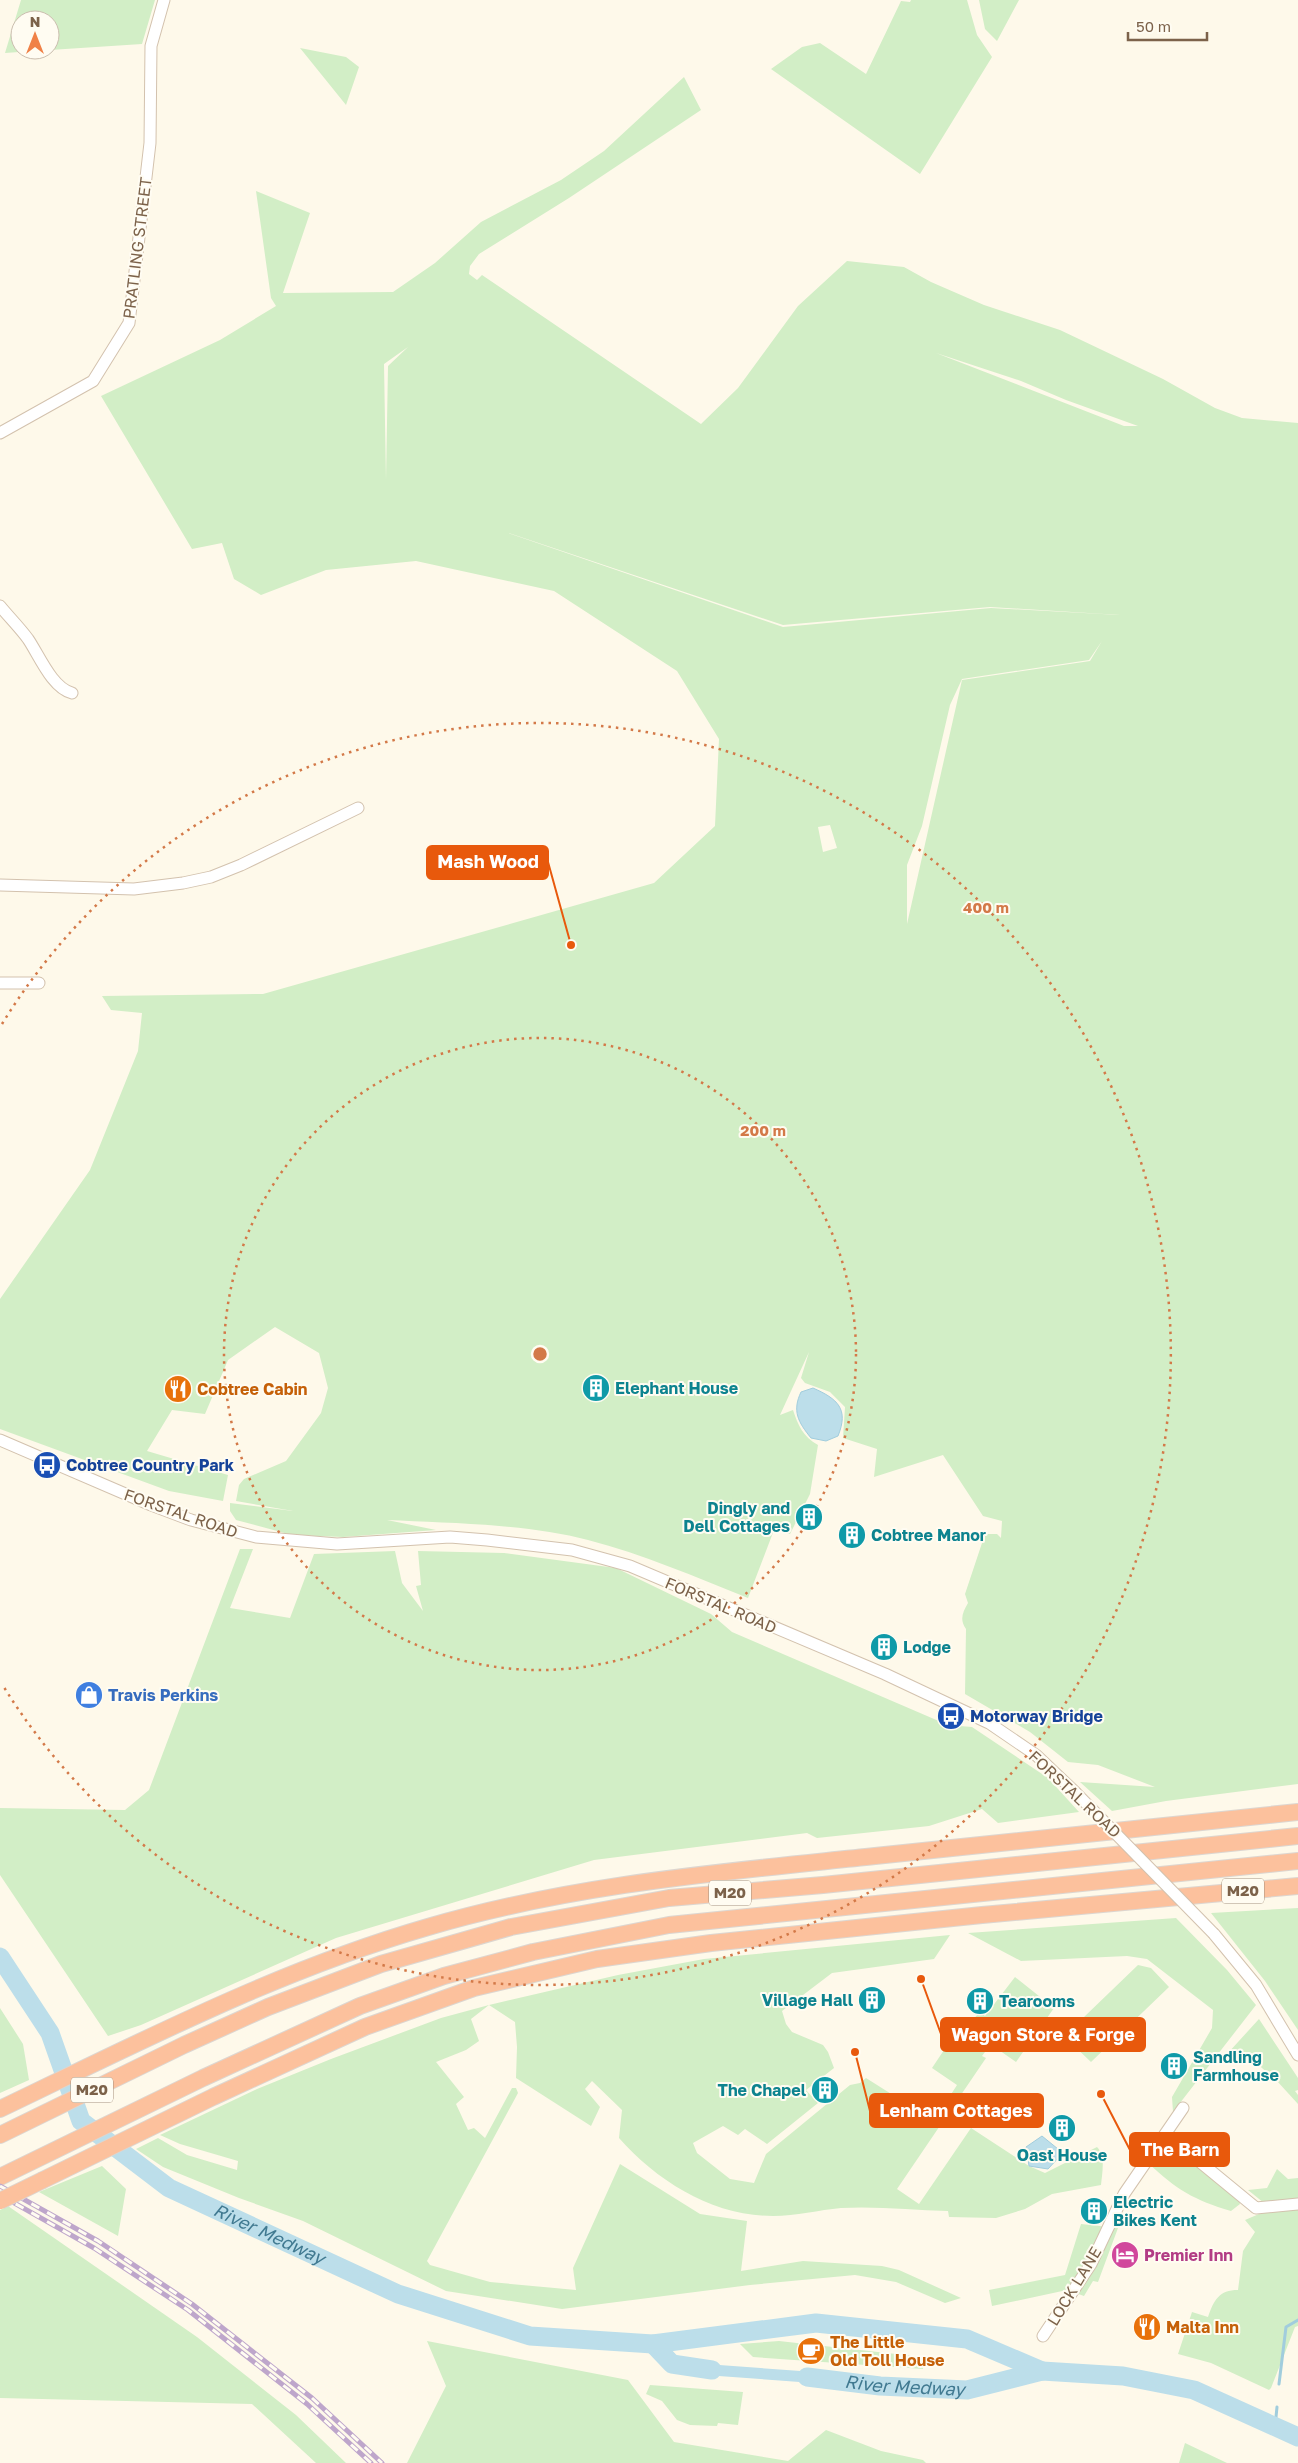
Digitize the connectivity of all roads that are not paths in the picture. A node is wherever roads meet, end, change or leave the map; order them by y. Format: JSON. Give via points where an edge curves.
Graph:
{"nodes":[{"id":1,"x":164,"y":0,"type":"edge"},
{"id":2,"x":0,"y":433,"type":"edge"},
{"id":3,"x":0,"y":606,"type":"edge"},
{"id":4,"x":72,"y":693,"type":"dead end"},
{"id":5,"x":358,"y":808,"type":"dead end"},
{"id":6,"x":0,"y":885,"type":"edge"},
{"id":7,"x":0,"y":983,"type":"edge"},
{"id":8,"x":39,"y":983,"type":"dead end"},
{"id":9,"x":0,"y":1440,"type":"edge"},
{"id":10,"x":1298,"y":1803,"type":"edge"},
{"id":11,"x":1298,"y":1812,"type":"edge"},
{"id":12,"x":1196,"y":1822,"type":"junction"},
{"id":13,"x":1298,"y":1836,"type":"edge"},
{"id":14,"x":1298,"y":1861,"type":"edge"},
{"id":15,"x":1298,"y":1886,"type":"edge"},
{"id":16,"x":1298,"y":1893,"type":"edge"},
{"id":17,"x":1188,"y":1897,"type":"junction"},
{"id":18,"x":1298,"y":2055,"type":"edge"},
{"id":19,"x":1183,"y":2108,"type":"dead end"},
{"id":20,"x":0,"y":2109,"type":"edge"},
{"id":21,"x":1166,"y":2134,"type":"junction"},
{"id":22,"x":0,"y":2135,"type":"edge"},
{"id":23,"x":0,"y":2177,"type":"edge"},
{"id":24,"x":0,"y":2201,"type":"edge"},
{"id":25,"x":1298,"y":2204,"type":"edge"},
{"id":26,"x":1043,"y":2336,"type":"dead end"}],
"edges":[{"from":1,"to":2,"type":"street","name":"PRATLING STREET","via":[[151,46],[150,143],[129,323],[93,381]]},
{"from":3,"to":4,"type":"street","via":[[27,638],[56,682],[66,692]]},
{"from":5,"to":6,"type":"street","via":[[211,877],[134,889]]},
{"from":7,"to":8,"type":"street"},
{"from":9,"to":18,"type":"street","name":"FORSTAL ROAD","bridge":true,"via":[[151,1505],[256,1537],[337,1544],[450,1538],[487,1540],[572,1550],[630,1566],[885,1674],[989,1722],[1036,1755],[1214,1934],[1256,1985]]},
{"from":10,"to":12,"type":"highway","number":"M20"},
{"from":11,"to":12,"type":"highway","number":"M20"},
{"from":12,"to":20,"type":"highway","number":"M20","via":[[765,1868],[549,1896],[381,1941],[274,1980]]},
{"from":13,"to":22,"type":"highway","number":"M20","via":[[669,1898],[511,1927],[381,1964],[268,2007]]},
{"from":14,"to":23,"type":"highway","number":"M20","via":[[669,1925],[533,1952],[444,1976],[360,2006]]},
{"from":15,"to":17,"type":"highway","number":"M20"},
{"from":16,"to":17,"type":"highway","number":"M20"},
{"from":17,"to":24,"type":"highway","number":"M20","bridge":true,"via":[[833,1930],[597,1959],[474,1988],[365,2027]]},
{"from":19,"to":21,"type":"street","name":"LOCK LANE"},
{"from":21,"to":25,"type":"street","via":[[1256,2208]]},
{"from":21,"to":26,"type":"street","name":"LOCK LANE","via":[[1124,2194],[1091,2264]]}]}
